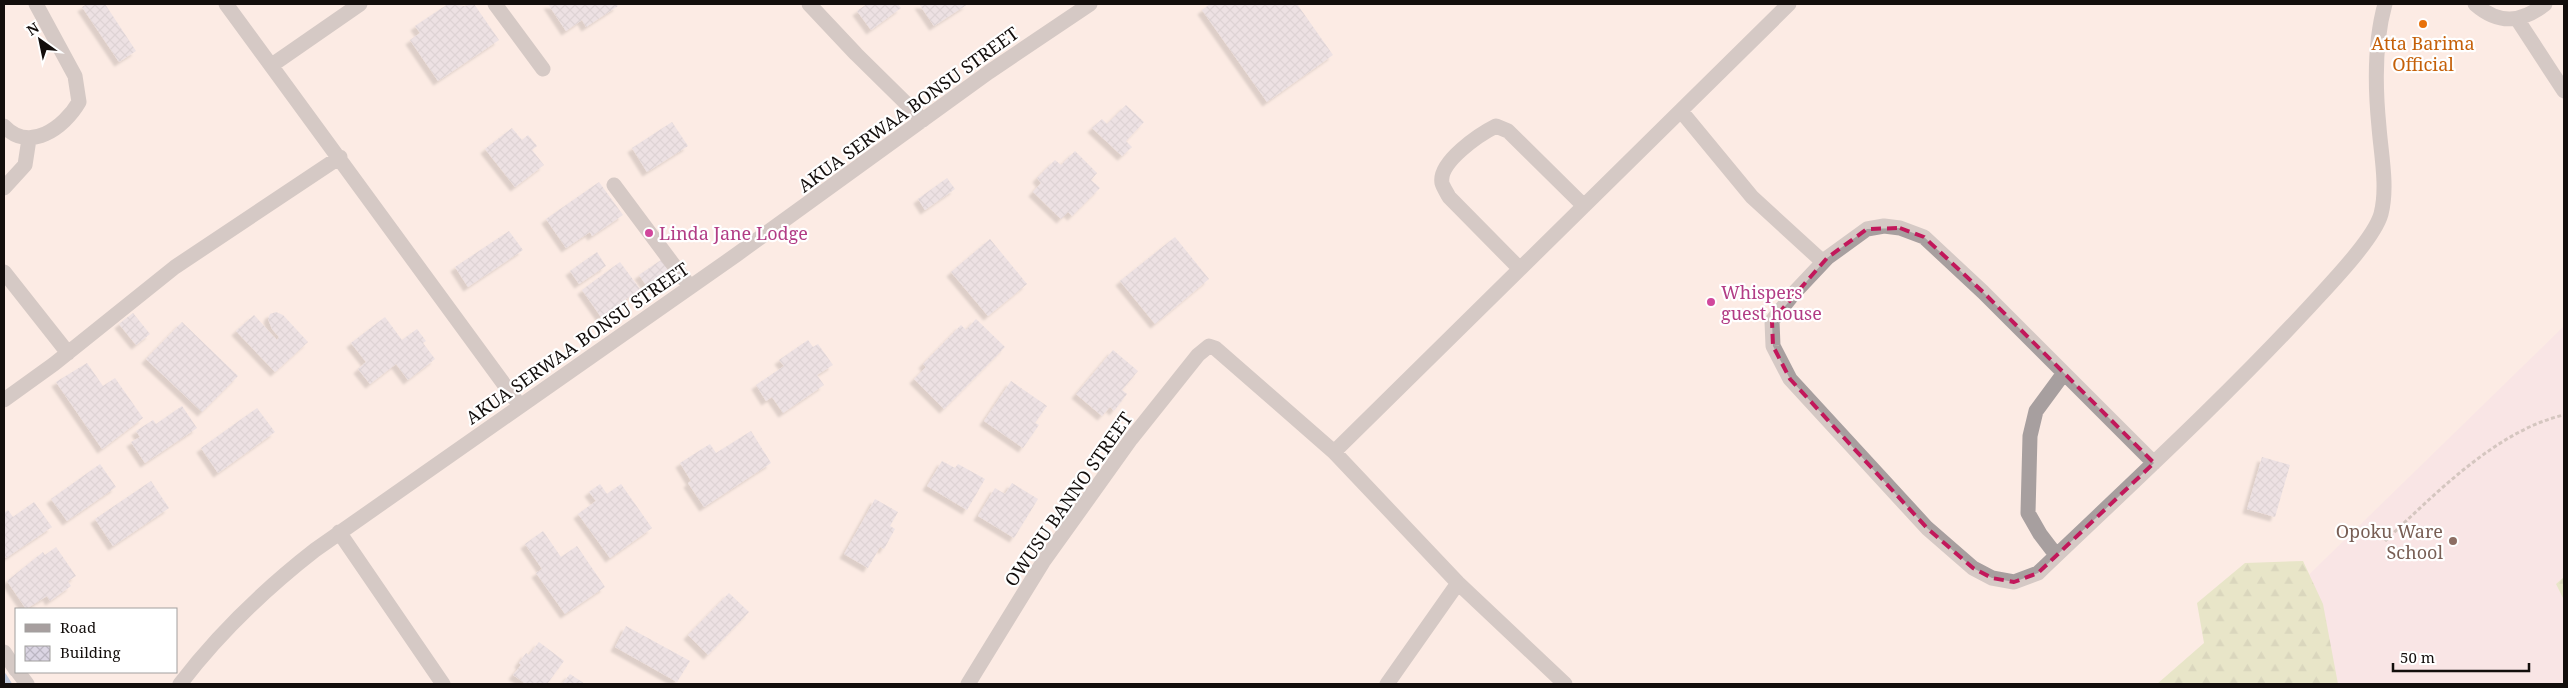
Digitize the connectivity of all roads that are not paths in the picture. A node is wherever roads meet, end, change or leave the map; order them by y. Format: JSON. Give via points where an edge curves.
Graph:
{"nodes":[{"id":1,"x":36,"y":4,"type":"edge"},
{"id":2,"x":226,"y":4,"type":"edge"},
{"id":3,"x":360,"y":4,"type":"edge"},
{"id":4,"x":495,"y":4,"type":"edge"},
{"id":5,"x":810,"y":4,"type":"edge"},
{"id":6,"x":1090,"y":4,"type":"edge"},
{"id":7,"x":1790,"y":4,"type":"edge"},
{"id":8,"x":2385,"y":4,"type":"edge"},
{"id":9,"x":2475,"y":4,"type":"edge"},
{"id":10,"x":2546,"y":4,"type":"edge"},
{"id":11,"x":2518,"y":19,"type":"junction"},
{"id":12,"x":272,"y":65,"type":"junction"},
{"id":13,"x":543,"y":69,"type":"dead end"},
{"id":14,"x":2564,"y":91,"type":"edge"},
{"id":15,"x":1681,"y":111,"type":"junction"},
{"id":16,"x":923,"y":120,"type":"junction"},
{"id":17,"x":4,"y":126,"type":"edge"},
{"id":18,"x":29,"y":139,"type":"junction"},
{"id":19,"x":340,"y":157,"type":"junction"},
{"id":20,"x":614,"y":185,"type":"dead end"},
{"id":21,"x":4,"y":188,"type":"edge"},
{"id":22,"x":1584,"y":206,"type":"junction"},
{"id":23,"x":1823,"y":262,"type":"junction"},
{"id":24,"x":1520,"y":269,"type":"junction"},
{"id":25,"x":4,"y":272,"type":"edge"},
{"id":26,"x":690,"y":287,"type":"junction"},
{"id":27,"x":68,"y":353,"type":"junction"},
{"id":28,"x":2064,"y":373,"type":"junction"},
{"id":29,"x":4,"y":400,"type":"edge"},
{"id":30,"x":520,"y":406,"type":"junction"},
{"id":31,"x":1334,"y":452,"type":"junction"},
{"id":32,"x":2154,"y":463,"type":"junction"},
{"id":33,"x":339,"y":532,"type":"junction"},
{"id":34,"x":2056,"y":555,"type":"junction"},
{"id":35,"x":1458,"y":583,"type":"junction"},
{"id":36,"x":4,"y":652,"type":"edge"},
{"id":37,"x":15,"y":668,"type":"edge"},
{"id":38,"x":18,"y":673,"type":"edge"},
{"id":39,"x":26,"y":684,"type":"edge"},
{"id":40,"x":180,"y":684,"type":"edge"},
{"id":41,"x":443,"y":684,"type":"edge"},
{"id":42,"x":968,"y":684,"type":"edge"},
{"id":43,"x":1387,"y":684,"type":"edge"},
{"id":44,"x":1565,"y":684,"type":"edge"}],
"edges":[{"from":1,"to":18,"type":"street","via":[[75,76],[79,102],[73,113],[58,125],[41,136]]},
{"from":2,"to":12,"type":"street"},
{"from":3,"to":12,"type":"street"},
{"from":4,"to":13,"type":"street"},
{"from":5,"to":16,"type":"street"},
{"from":6,"to":16,"type":"street","name":"AKUA SERWAA BONSU STREET"},
{"from":7,"to":15,"type":"street"},
{"from":8,"to":32,"type":"street","via":[[2378,28],[2377,107],[2384,178],[2381,214],[2359,250],[2318,297],[2248,373]]},
{"from":9,"to":11,"type":"street","via":[[2500,18]]},
{"from":10,"to":11,"type":"street"},
{"from":11,"to":14,"type":"street"},
{"from":12,"to":19,"type":"street"},
{"from":15,"to":22,"type":"street"},
{"from":15,"to":23,"type":"street","via":[[1752,196]]},
{"from":16,"to":26,"type":"street","name":"AKUA SERWAA BONSU STREET"},
{"from":17,"to":18,"type":"street","via":[[15,136]]},
{"from":18,"to":21,"type":"street","via":[[26,164]]},
{"from":19,"to":27,"type":"street","via":[[175,267]]},
{"from":19,"to":30,"type":"street"},
{"from":20,"to":26,"type":"street"},
{"from":22,"to":24,"type":"street"},
{"from":22,"to":24,"type":"street","via":[[1508,131],[1496,126],[1479,134],[1444,168],[1442,182],[1450,197]]},
{"from":23,"to":28,"type":"street","via":[[1867,229],[1900,228],[1924,237]]},
{"from":23,"to":34,"type":"street","via":[[1772,321],[1774,346],[1790,378],[1927,528],[1973,568],[1992,578],[2014,582],[2038,573]]},
{"from":24,"to":31,"type":"street"},
{"from":25,"to":27,"type":"street"},
{"from":26,"to":30,"type":"street","name":"AKUA SERWAA BONSU STREET"},
{"from":27,"to":29,"type":"street"},
{"from":28,"to":32,"type":"street"},
{"from":28,"to":34,"type":"street","via":[[2036,411],[2030,436],[2028,512]]},
{"from":30,"to":33,"type":"street","name":"AKUA SERWAA BONSU STREET"},
{"from":31,"to":35,"type":"street"},
{"from":31,"to":42,"type":"street","name":"OWUSU BANNO STREET","via":[[1212,346],[1202,350],[1131,439],[1043,562]]},
{"from":32,"to":34,"type":"street"},
{"from":33,"to":40,"type":"street","name":"AKUA SERWAA BONSU STREET","via":[[267,588]]},
{"from":33,"to":41,"type":"street"},
{"from":35,"to":43,"type":"street"},
{"from":35,"to":44,"type":"street"},
{"from":36,"to":37,"type":"street"},
{"from":38,"to":39,"type":"street"}]}
